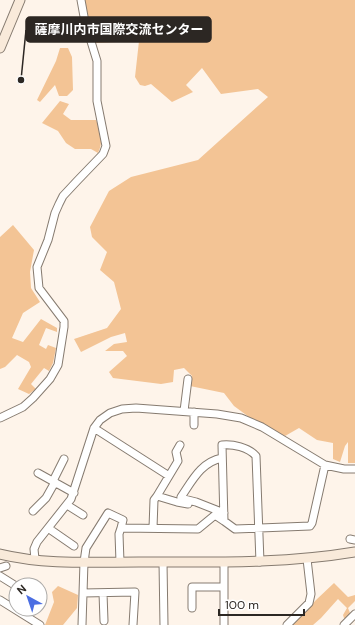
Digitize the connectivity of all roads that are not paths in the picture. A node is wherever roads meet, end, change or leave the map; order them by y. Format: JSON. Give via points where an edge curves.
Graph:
{"nodes":[{"id":1,"x":20,"y":0,"type":"edge"},
{"id":2,"x":81,"y":0,"type":"edge"},
{"id":3,"x":0,"y":48,"type":"edge"},
{"id":4,"x":188,"y":379,"type":"dead end"},
{"id":5,"x":184,"y":412,"type":"junction"},
{"id":6,"x":194,"y":412,"type":"junction"},
{"id":7,"x":0,"y":418,"type":"edge"},
{"id":8,"x":194,"y":425,"type":"dead end"},
{"id":9,"x":94,"y":428,"type":"junction"},
{"id":10,"x":180,"y":445,"type":"dead end"},
{"id":11,"x":222,"y":458,"type":"junction"},
{"id":12,"x":64,"y":459,"type":"dead end"},
{"id":13,"x":325,"y":465,"type":"junction"},
{"id":14,"x":203,"y":467,"type":"junction"},
{"id":15,"x":355,"y":469,"type":"edge"},
{"id":16,"x":192,"y":472,"type":"dead end"},
{"id":17,"x":38,"y":473,"type":"dead end"},
{"id":18,"x":169,"y":476,"type":"junction"},
{"id":19,"x":54,"y":482,"type":"junction"},
{"id":20,"x":74,"y":493,"type":"junction"},
{"id":21,"x":157,"y":496,"type":"junction"},
{"id":22,"x":67,"y":504,"type":"junction"},
{"id":23,"x":33,"y":511,"type":"dead end"},
{"id":24,"x":224,"y":513,"type":"junction"},
{"id":25,"x":83,"y":515,"type":"dead end"},
{"id":26,"x":215,"y":515,"type":"junction"},
{"id":27,"x":224,"y":521,"type":"junction"},
{"id":28,"x":48,"y":528,"type":"junction"},
{"id":29,"x":121,"y":528,"type":"junction"},
{"id":30,"x":153,"y":528,"type":"junction"},
{"id":31,"x":259,"y":528,"type":"junction"},
{"id":32,"x":74,"y":546,"type":"dead end"},
{"id":33,"x":355,"y":552,"type":"edge"},
{"id":34,"x":0,"y":554,"type":"edge"},
{"id":35,"x":35,"y":559,"type":"junction"},
{"id":36,"x":306,"y":559,"type":"junction"},
{"id":37,"x":84,"y":562,"type":"junction"},
{"id":38,"x":120,"y":562,"type":"junction"},
{"id":39,"x":163,"y":562,"type":"junction"},
{"id":40,"x":224,"y":562,"type":"junction"},
{"id":41,"x":260,"y":562,"type":"junction"},
{"id":42,"x":224,"y":587,"type":"junction"},
{"id":43,"x":83,"y":593,"type":"junction"},
{"id":44,"x":103,"y":593,"type":"junction"},
{"id":45,"x":0,"y":600,"type":"edge"},
{"id":46,"x":192,"y":608,"type":"dead end"},
{"id":47,"x":355,"y":614,"type":"edge"},
{"id":48,"x":104,"y":622,"type":"dead end"},
{"id":49,"x":40,"y":625,"type":"edge"},
{"id":50,"x":82,"y":625,"type":"edge"},
{"id":51,"x":133,"y":625,"type":"edge"},
{"id":52,"x":164,"y":625,"type":"edge"},
{"id":53,"x":224,"y":625,"type":"edge"},
{"id":54,"x":287,"y":625,"type":"edge"},
{"id":55,"x":344,"y":625,"type":"edge"}],
"edges":[{"from":1,"to":3,"type":"street"},
{"from":2,"to":7,"type":"street","via":[[97,61],[98,101],[106,146],[103,154],[63,196],[54,213],[48,240],[37,267],[39,288],[64,321],[58,365],[34,398],[23,407]]},
{"from":4,"to":5,"type":"street"},
{"from":5,"to":6,"type":"street"},
{"from":5,"to":9,"type":"street","via":[[122,409],[105,416]]},
{"from":6,"to":8,"type":"street"},
{"from":6,"to":13,"type":"street","via":[[240,418],[255,424]]},
{"from":9,"to":18,"type":"street"},
{"from":9,"to":20,"type":"street"},
{"from":10,"to":18,"type":"street","via":[[176,452],[178,461]]},
{"from":11,"to":14,"type":"street"},
{"from":11,"to":24,"type":"street"},
{"from":11,"to":31,"type":"street","via":[[222,445],[227,444],[242,447],[256,456]]},
{"from":12,"to":19,"type":"street"},
{"from":13,"to":15,"type":"street"},
{"from":13,"to":31,"type":"street","via":[[310,526]]},
{"from":14,"to":16,"type":"street","via":[[200,464]]},
{"from":14,"to":24,"type":"street","via":[[181,497]]},
{"from":17,"to":19,"type":"street"},
{"from":18,"to":21,"type":"street"},
{"from":19,"to":20,"type":"street"},
{"from":19,"to":23,"type":"street","via":[[46,498]]},
{"from":20,"to":22,"type":"street"},
{"from":21,"to":26,"type":"street","via":[[190,504]]},
{"from":21,"to":30,"type":"street","via":[[154,500]]},
{"from":22,"to":25,"type":"street"},
{"from":22,"to":28,"type":"street"},
{"from":24,"to":27,"type":"street"},
{"from":26,"to":27,"type":"street"},
{"from":26,"to":30,"type":"street","via":[[198,529]]},
{"from":27,"to":31,"type":"street","via":[[235,529]]},
{"from":28,"to":32,"type":"street"},
{"from":28,"to":35,"type":"street","via":[[34,549]]},
{"from":29,"to":30,"type":"street"},
{"from":29,"to":37,"type":"street","via":[[123,520],[108,513],[86,548]]},
{"from":29,"to":38,"type":"street"},
{"from":31,"to":41,"type":"street"},
{"from":33,"to":36,"type":"street"},
{"from":34,"to":35,"type":"street"},
{"from":35,"to":37,"type":"street"},
{"from":36,"to":41,"type":"street"},
{"from":36,"to":54,"type":"street","via":[[311,594],[309,603]]},
{"from":37,"to":38,"type":"street"},
{"from":37,"to":43,"type":"street"},
{"from":38,"to":39,"type":"street"},
{"from":39,"to":40,"type":"street"},
{"from":39,"to":52,"type":"street"},
{"from":40,"to":41,"type":"street"},
{"from":40,"to":42,"type":"street"},
{"from":42,"to":46,"type":"street","via":[[192,586]]},
{"from":42,"to":53,"type":"street"},
{"from":43,"to":44,"type":"street"},
{"from":43,"to":50,"type":"street"},
{"from":44,"to":48,"type":"street"},
{"from":44,"to":51,"type":"street","via":[[135,592]]},
{"from":45,"to":49,"type":"street"},
{"from":47,"to":55,"type":"street"}]}
